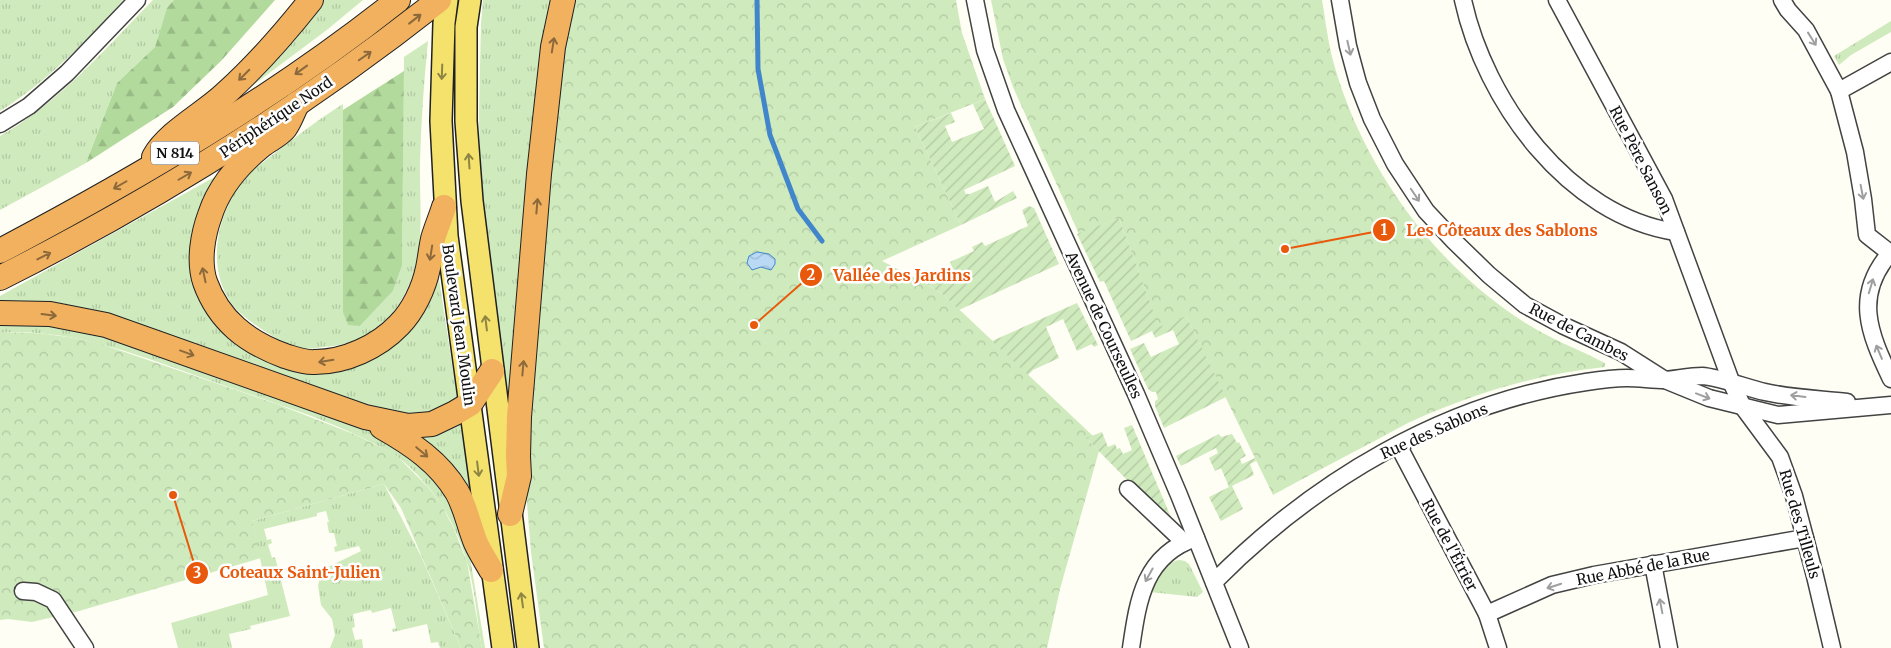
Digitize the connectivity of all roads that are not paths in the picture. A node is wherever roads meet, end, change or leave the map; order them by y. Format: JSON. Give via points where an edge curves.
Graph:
{"nodes":[{"id":1,"x":137,"y":0,"type":"edge"},
{"id":2,"x":311,"y":0,"type":"edge"},
{"id":3,"x":439,"y":0,"type":"edge"},
{"id":4,"x":447,"y":0,"type":"edge"},
{"id":5,"x":470,"y":0,"type":"edge"},
{"id":6,"x":562,"y":0,"type":"edge"},
{"id":7,"x":975,"y":0,"type":"edge"},
{"id":8,"x":1340,"y":0,"type":"edge"},
{"id":9,"x":1463,"y":0,"type":"edge"},
{"id":10,"x":1557,"y":0,"type":"edge"},
{"id":11,"x":1782,"y":0,"type":"edge"},
{"id":12,"x":392,"y":4,"type":"edge"},
{"id":13,"x":1891,"y":62,"type":"edge"},
{"id":14,"x":1839,"y":91,"type":"junction"},
{"id":15,"x":297,"y":104,"type":"junction"},
{"id":16,"x":0,"y":124,"type":"edge"},
{"id":17,"x":146,"y":170,"type":"junction"},
{"id":18,"x":444,"y":207,"type":"junction"},
{"id":19,"x":1676,"y":232,"type":"junction"},
{"id":20,"x":0,"y":251,"type":"edge"},
{"id":21,"x":1891,"y":252,"type":"edge"},
{"id":22,"x":0,"y":278,"type":"edge"},
{"id":23,"x":0,"y":313,"type":"edge"},
{"id":24,"x":492,"y":371,"type":"junction"},
{"id":25,"x":1891,"y":379,"type":"edge"},
{"id":26,"x":1665,"y":380,"type":"junction"},
{"id":27,"x":1732,"y":384,"type":"junction"},
{"id":28,"x":470,"y":404,"type":"junction"},
{"id":29,"x":1886,"y":406,"type":"edge"},
{"id":30,"x":1743,"y":407,"type":"junction"},
{"id":31,"x":365,"y":417,"type":"junction"},
{"id":32,"x":1398,"y":444,"type":"junction"},
{"id":33,"x":1128,"y":490,"type":"dead end"},
{"id":34,"x":510,"y":514,"type":"junction"},
{"id":35,"x":1805,"y":538,"type":"junction"},
{"id":36,"x":1190,"y":540,"type":"junction"},
{"id":37,"x":1653,"y":564,"type":"junction"},
{"id":38,"x":491,"y":570,"type":"junction"},
{"id":39,"x":1214,"y":582,"type":"junction"},
{"id":40,"x":23,"y":591,"type":"dead end"},
{"id":41,"x":1486,"y":614,"type":"junction"},
{"id":42,"x":85,"y":648,"type":"edge"},
{"id":43,"x":502,"y":648,"type":"edge"},
{"id":44,"x":528,"y":648,"type":"edge"},
{"id":45,"x":1131,"y":648,"type":"edge"},
{"id":46,"x":1240,"y":648,"type":"edge"},
{"id":47,"x":1498,"y":648,"type":"edge"},
{"id":48,"x":1669,"y":648,"type":"edge"},
{"id":49,"x":1832,"y":648,"type":"edge"}],
"edges":[{"from":1,"to":16,"type":"street","via":[[67,73],[29,106]]},
{"from":2,"to":17,"type":"highway","one_way":true,"via":[[285,33],[225,94],[161,144]]},
{"from":15,"to":3,"type":"highway","name":"Périphérique Nord","number":"N 814","one_way":true},
{"from":4,"to":18,"type":"main road","name":"Boulevard Jean Moulin","one_way":true,"via":[[441,121]]},
{"from":24,"to":5,"type":"main road","name":"Boulevard Jean Moulin","one_way":true,"via":[[466,122],[466,27]]},
{"from":34,"to":6,"type":"highway","one_way":true,"via":[[519,476],[519,417],[540,174],[553,47]]},
{"from":7,"to":36,"type":"street","name":"Avenue de Courseulles","via":[[985,50],[1006,110],[1136,394]]},
{"from":8,"to":26,"type":"street","name":"Rue de Cambes","one_way":true,"via":[[1358,84],[1372,119],[1394,164],[1426,210],[1489,275],[1525,305],[1620,352]]},
{"from":9,"to":19,"type":"street","via":[[1474,40],[1499,92],[1555,168],[1612,212],[1660,230]]},
{"from":10,"to":19,"type":"street","name":"Rue Père Sanson","via":[[1664,199]]},
{"from":11,"to":14,"type":"street","one_way":true,"via":[[1806,30]]},
{"from":12,"to":17,"type":"highway","name":"Périphérique Nord","number":"N 814","one_way":true,"via":[[272,91]]},
{"from":13,"to":14,"type":"street"},
{"from":14,"to":21,"type":"street","one_way":true,"via":[[1855,152],[1867,235]]},
{"from":18,"to":15,"type":"highway","one_way":true,"via":[[433,238],[424,283],[405,318],[388,336],[351,356],[313,363],[254,343],[235,329],[212,297],[205,281],[202,252],[209,215],[217,197],[240,165],[284,129]]},
{"from":22,"to":15,"type":"highway","name":"Périphérique Nord","number":"N 814","one_way":true,"via":[[207,163]]},
{"from":17,"to":20,"type":"highway","name":"Périphérique Nord","number":"N 814","one_way":true},
{"from":18,"to":28,"type":"main road","name":"Boulevard Jean Moulin"},
{"from":19,"to":27,"type":"street","name":"Rue Père Sanson"},
{"from":25,"to":21,"type":"street","one_way":true,"via":[[1872,336],[1868,314],[1870,290]]},
{"from":23,"to":31,"type":"highway","one_way":true,"via":[[50,314],[106,325]]},
{"from":24,"to":28,"type":"highway"},
{"from":24,"to":34,"type":"main road","name":"Boulevard Jean Moulin"},
{"from":26,"to":27,"type":"street","name":"Rue des Sablons","via":[[1703,376]]},
{"from":26,"to":30,"type":"street","name":"Rue des Sablons","one_way":true,"via":[[1709,398]]},
{"from":26,"to":32,"type":"street","name":"Rue des Sablons","via":[[1627,378],[1547,389],[1460,416]]},
{"from":29,"to":27,"type":"street","name":"Rue des Sablons","one_way":true,"via":[[1766,392]]},
{"from":27,"to":30,"type":"street","name":"Rue des Tilleuls"},
{"from":28,"to":31,"type":"highway","via":[[443,420],[420,426]]},
{"from":28,"to":38,"type":"main road","name":"Boulevard Jean Moulin","one_way":true},
{"from":29,"to":30,"type":"street","name":"Rue des Sablons","via":[[1778,415]]},
{"from":30,"to":35,"type":"street","name":"Rue des Tilleuls","via":[[1780,457]]},
{"from":31,"to":38,"type":"highway","one_way":true,"via":[[414,445],[445,475],[457,493],[476,543]]},
{"from":32,"to":39,"type":"street","name":"Rue des Sablons","via":[[1340,478],[1289,514]]},
{"from":32,"to":41,"type":"street","name":"Rue de l'Étrier"},
{"from":33,"to":36,"type":"street"},
{"from":44,"to":34,"type":"main road","name":"Boulevard Jean Moulin","one_way":true},
{"from":35,"to":37,"type":"street","name":"Rue Abbé de la Rue"},
{"from":35,"to":49,"type":"street","name":"Rue des Tilleuls"},
{"from":36,"to":39,"type":"street","name":"Avenue de Courseulles"},
{"from":36,"to":45,"type":"street","one_way":true,"via":[[1176,546],[1154,566],[1142,588]]},
{"from":37,"to":41,"type":"street","name":"Rue Abbé de la Rue","one_way":true,"via":[[1594,574],[1552,586]]},
{"from":48,"to":37,"type":"street","one_way":true},
{"from":38,"to":43,"type":"main road","name":"Boulevard Jean Moulin"},
{"from":39,"to":46,"type":"street","name":"Avenue de Courseulles"},
{"from":40,"to":42,"type":"street","via":[[36,592],[53,600]]},
{"from":41,"to":47,"type":"street","name":"Rue de l'Étrier"}]}
